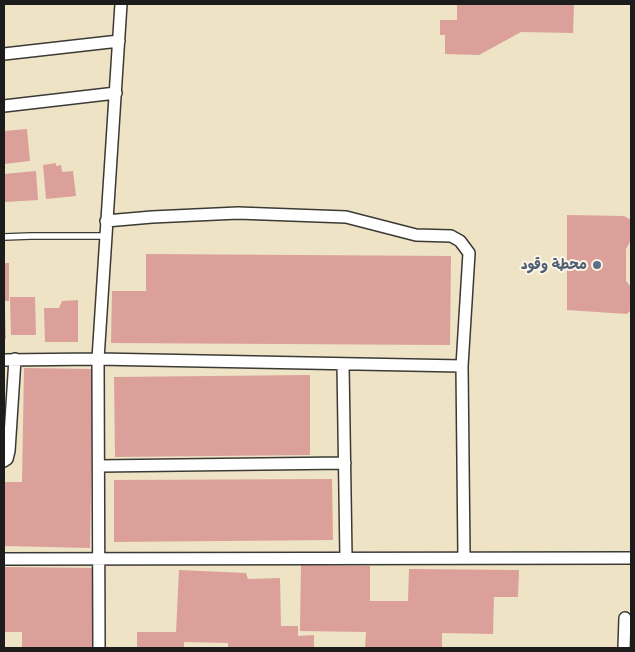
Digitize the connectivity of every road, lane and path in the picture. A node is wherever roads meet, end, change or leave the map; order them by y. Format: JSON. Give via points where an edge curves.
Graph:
{"nodes":[{"id":1,"x":121,"y":4,"type":"edge"},
{"id":2,"x":119,"y":42,"type":"junction"},
{"id":3,"x":4,"y":54,"type":"edge"},
{"id":4,"x":116,"y":93,"type":"junction"},
{"id":5,"x":4,"y":106,"type":"edge"},
{"id":6,"x":106,"y":221,"type":"junction"},
{"id":7,"x":105,"y":236,"type":"junction"},
{"id":8,"x":4,"y":238,"type":"edge"},
{"id":9,"x":98,"y":359,"type":"junction"},
{"id":10,"x":9,"y":360,"type":"edge"},
{"id":11,"x":343,"y":364,"type":"junction"},
{"id":12,"x":462,"y":366,"type":"junction"},
{"id":13,"x":4,"y":461,"type":"edge"},
{"id":14,"x":345,"y":463,"type":"junction"},
{"id":15,"x":99,"y":466,"type":"junction"},
{"id":16,"x":346,"y":558,"type":"junction"},
{"id":17,"x":464,"y":558,"type":"junction"},
{"id":18,"x":631,"y":558,"type":"edge"},
{"id":19,"x":4,"y":559,"type":"edge"},
{"id":20,"x":99,"y":559,"type":"junction"},
{"id":21,"x":625,"y":618,"type":"dead end"},
{"id":22,"x":99,"y":648,"type":"edge"},
{"id":23,"x":624,"y":648,"type":"edge"}],
"edges":[{"from":1,"to":2,"type":"street"},
{"from":2,"to":3,"type":"street"},
{"from":2,"to":4,"type":"street"},
{"from":4,"to":5,"type":"street"},
{"from":4,"to":6,"type":"street"},
{"from":6,"to":7,"type":"street"},
{"from":6,"to":12,"type":"street","via":[[238,213],[346,217],[416,235],[451,236],[460,241],[468,254]]},
{"from":7,"to":8,"type":"lane"},
{"from":7,"to":9,"type":"street"},
{"from":9,"to":10,"type":"street"},
{"from":9,"to":11,"type":"street"},
{"from":9,"to":15,"type":"street"},
{"from":10,"to":13,"type":"street","via":[[9,451]]},
{"from":11,"to":12,"type":"street"},
{"from":11,"to":14,"type":"street"},
{"from":12,"to":17,"type":"street"},
{"from":14,"to":15,"type":"street"},
{"from":14,"to":16,"type":"street"},
{"from":15,"to":20,"type":"street"},
{"from":16,"to":17,"type":"street"},
{"from":16,"to":20,"type":"street"},
{"from":17,"to":18,"type":"street"},
{"from":19,"to":20,"type":"street"},
{"from":20,"to":22,"type":"street"},
{"from":21,"to":23,"type":"street"}]}
